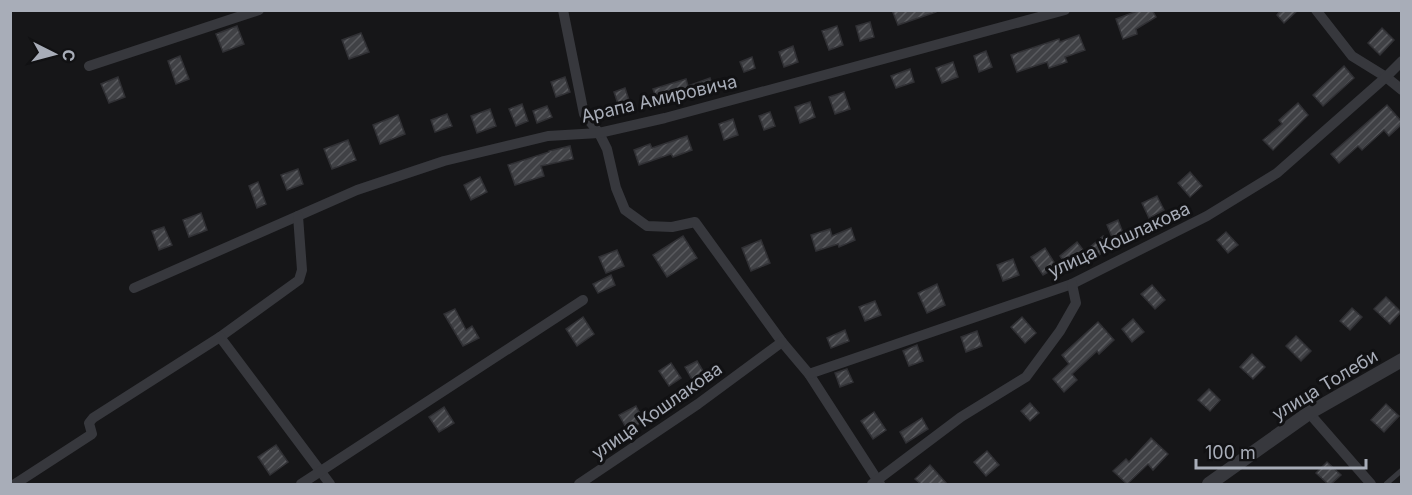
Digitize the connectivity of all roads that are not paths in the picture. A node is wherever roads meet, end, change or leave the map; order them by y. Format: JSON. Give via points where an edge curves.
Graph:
{"nodes":[{"id":1,"x":259,"y":10,"type":"edge"},
{"id":2,"x":563,"y":10,"type":"edge"},
{"id":3,"x":1065,"y":10,"type":"edge"},
{"id":4,"x":1316,"y":10,"type":"edge"},
{"id":5,"x":1401,"y":61,"type":"edge"},
{"id":6,"x":89,"y":66,"type":"dead end"},
{"id":7,"x":1386,"y":77,"type":"junction"},
{"id":8,"x":1401,"y":90,"type":"edge"},
{"id":9,"x":599,"y":133,"type":"junction"},
{"id":10,"x":298,"y":216,"type":"junction"},
{"id":11,"x":1072,"y":284,"type":"junction"},
{"id":12,"x":134,"y":288,"type":"dead end"},
{"id":13,"x":583,"y":300,"type":"dead end"},
{"id":14,"x":220,"y":337,"type":"junction"},
{"id":15,"x":782,"y":342,"type":"junction"},
{"id":16,"x":1401,"y":360,"type":"edge"},
{"id":17,"x":809,"y":374,"type":"junction"},
{"id":18,"x":1308,"y":413,"type":"junction"},
{"id":19,"x":321,"y":470,"type":"junction"},
{"id":20,"x":1401,"y":470,"type":"edge"},
{"id":21,"x":876,"y":483,"type":"edge"},
{"id":22,"x":15,"y":484,"type":"edge"},
{"id":23,"x":301,"y":484,"type":"edge"},
{"id":24,"x":330,"y":484,"type":"edge"},
{"id":25,"x":579,"y":484,"type":"edge"},
{"id":26,"x":1209,"y":484,"type":"edge"},
{"id":27,"x":1371,"y":484,"type":"edge"},
{"id":28,"x":1386,"y":484,"type":"edge"}],
"edges":[{"from":1,"to":6,"type":"street"},
{"from":2,"to":9,"type":"street","via":[[584,114]]},
{"from":3,"to":9,"type":"street","name":"Арапа Амировича"},
{"from":4,"to":7,"type":"street","via":[[1352,56]]},
{"from":5,"to":7,"type":"street","name":"улица Кошлакова"},
{"from":7,"to":8,"type":"street"},
{"from":7,"to":11,"type":"street","name":"улица Кошлакова","via":[[1277,173],[1207,216]]},
{"from":9,"to":10,"type":"street","name":"Арапа Амировича","via":[[548,135],[444,161],[357,190]]},
{"from":9,"to":15,"type":"street","via":[[625,210],[647,226],[672,227],[695,222]]},
{"from":10,"to":12,"type":"street","name":"Арапа Амировича"},
{"from":10,"to":14,"type":"street","via":[[302,270],[299,280]]},
{"from":11,"to":17,"type":"street","name":"улица Кошлакова"},
{"from":11,"to":21,"type":"street","via":[[1076,303],[1026,377],[961,417]]},
{"from":13,"to":19,"type":"street"},
{"from":14,"to":19,"type":"street"},
{"from":14,"to":22,"type":"street","via":[[93,418],[89,423],[92,434]]},
{"from":15,"to":17,"type":"street"},
{"from":15,"to":25,"type":"street","name":"улица Кошлакова"},
{"from":16,"to":18,"type":"street","name":"улица Толеби"},
{"from":17,"to":21,"type":"street"},
{"from":18,"to":26,"type":"street","name":"улица Толеби"},
{"from":18,"to":27,"type":"street"},
{"from":19,"to":23,"type":"street"},
{"from":19,"to":24,"type":"street"},
{"from":20,"to":28,"type":"lane"}]}
